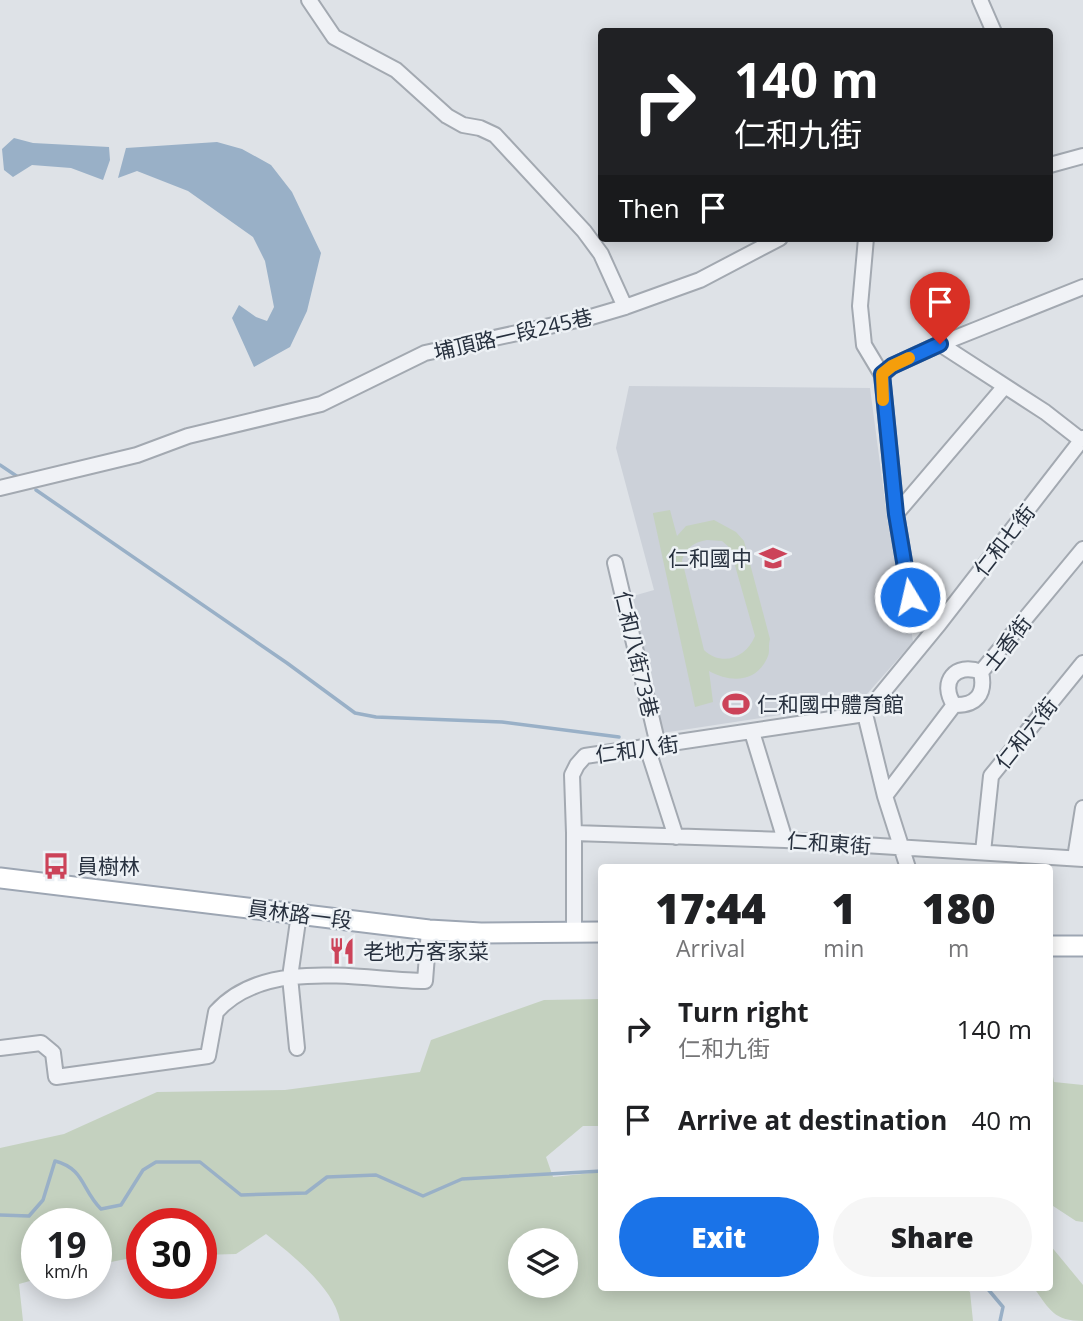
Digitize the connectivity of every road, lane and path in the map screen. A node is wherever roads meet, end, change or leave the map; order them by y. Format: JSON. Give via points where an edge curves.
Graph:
{"nodes":[{"id":1,"x":309,"y":0,"type":"edge"},
{"id":2,"x":980,"y":0,"type":"edge"},
{"id":3,"x":992,"y":28,"type":"edge"},
{"id":4,"x":1083,"y":156,"type":"edge"},
{"id":5,"x":1053,"y":164,"type":"edge"},
{"id":6,"x":772,"y":242,"type":"edge"},
{"id":7,"x":866,"y":242,"type":"edge"},
{"id":8,"x":1083,"y":288,"type":"edge"},
{"id":9,"x":625,"y":307,"type":"junction"},
{"id":10,"x":940,"y":344,"type":"junction"},
{"id":11,"x":882,"y":374,"type":"junction"},
{"id":12,"x":1006,"y":386,"type":"junction"},
{"id":13,"x":1082,"y":439,"type":"edge"},
{"id":14,"x":0,"y":488,"type":"edge"},
{"id":15,"x":896,"y":514,"type":"junction"},
{"id":16,"x":1083,"y":549,"type":"edge"},
{"id":17,"x":615,"y":563,"type":"dead end"},
{"id":18,"x":939,"y":624,"type":"junction"},
{"id":19,"x":1082,"y":665,"type":"edge"},
{"id":20,"x":981,"y":672,"type":"junction"},
{"id":21,"x":954,"y":705,"type":"junction"},
{"id":22,"x":865,"y":714,"type":"junction"},
{"id":23,"x":752,"y":732,"type":"junction"},
{"id":24,"x":652,"y":746,"type":"junction"},
{"id":25,"x":885,"y":796,"type":"junction"},
{"id":26,"x":1083,"y":808,"type":"edge"},
{"id":27,"x":574,"y":833,"type":"junction"},
{"id":28,"x":676,"y":836,"type":"junction"},
{"id":29,"x":785,"y":840,"type":"junction"},
{"id":30,"x":901,"y":848,"type":"junction"},
{"id":31,"x":983,"y":852,"type":"junction"},
{"id":32,"x":1079,"y":859,"type":"edge"},
{"id":33,"x":907,"y":864,"type":"edge"},
{"id":34,"x":0,"y":878,"type":"edge"},
{"id":35,"x":299,"y":914,"type":"junction"},
{"id":36,"x":429,"y":930,"type":"junction"},
{"id":37,"x":573,"y":930,"type":"junction"},
{"id":38,"x":598,"y":932,"type":"edge"},
{"id":39,"x":1053,"y":946,"type":"edge"},
{"id":40,"x":1083,"y":946,"type":"edge"},
{"id":41,"x":290,"y":977,"type":"junction"},
{"id":42,"x":0,"y":1048,"type":"edge"},
{"id":43,"x":297,"y":1048,"type":"dead end"}],
"edges":[{"from":1,"to":9,"type":"street","via":[[334,37],[396,70],[447,116],[495,135],[584,230],[601,254]]},
{"from":2,"to":3,"type":"street"},
{"from":4,"to":5,"type":"street"},
{"from":6,"to":9,"type":"street","name":"埔頂路一段245巷","via":[[699,280]]},
{"from":7,"to":11,"type":"street","via":[[860,306],[864,345]]},
{"from":8,"to":10,"type":"street"},
{"from":9,"to":14,"type":"street","name":"埔頂路一段245巷","via":[[425,353],[321,404]]},
{"from":10,"to":11,"type":"street"},
{"from":10,"to":12,"type":"street"},
{"from":11,"to":15,"type":"street"},
{"from":12,"to":13,"type":"street"},
{"from":12,"to":15,"type":"street"},
{"from":13,"to":18,"type":"street","name":"仁和七街"},
{"from":15,"to":18,"type":"street","via":[[910,597]]},
{"from":16,"to":20,"type":"street","name":"士香街"},
{"from":17,"to":24,"type":"street","name":"仁和八街73巷"},
{"from":18,"to":22,"type":"street","name":"仁和七街"},
{"from":19,"to":31,"type":"street","name":"仁和六街","via":[[991,776]]},
{"from":20,"to":21,"type":"street","name":"士香街","via":[[983,682],[976,700]]},
{"from":20,"to":21,"type":"street","via":[[971,668],[951,676],[948,696]]},
{"from":21,"to":25,"type":"street","name":"士香街"},
{"from":22,"to":23,"type":"street","name":"仁和八街"},
{"from":22,"to":25,"type":"street"},
{"from":23,"to":24,"type":"street","name":"仁和八街"},
{"from":23,"to":29,"type":"street"},
{"from":24,"to":27,"type":"street","name":"仁和八街","via":[[585,756],[572,775]]},
{"from":24,"to":28,"type":"street","name":"仁和八街73巷"},
{"from":25,"to":30,"type":"street"},
{"from":26,"to":32,"type":"street"},
{"from":27,"to":28,"type":"street","name":"仁和東街"},
{"from":27,"to":37,"type":"street","name":"仁和八街"},
{"from":28,"to":29,"type":"street","name":"仁和東街"},
{"from":29,"to":30,"type":"street","name":"仁和東街"},
{"from":30,"to":31,"type":"street","name":"仁和東街"},
{"from":30,"to":33,"type":"street"},
{"from":31,"to":32,"type":"street","name":"仁和東街"},
{"from":34,"to":35,"type":"main road","name":"員林路一段"},
{"from":35,"to":36,"type":"main road","name":"員林路一段"},
{"from":35,"to":41,"type":"street"},
{"from":36,"to":37,"type":"main road","name":"員林路一段"},
{"from":36,"to":41,"type":"street","via":[[425,981],[322,974]]},
{"from":37,"to":38,"type":"main road","name":"員林路一段"},
{"from":39,"to":40,"type":"main road"},
{"from":41,"to":42,"type":"street","via":[[240,994],[216,1012],[208,1056],[56,1077],[53,1053],[41,1043]]},
{"from":41,"to":43,"type":"street"}]}
